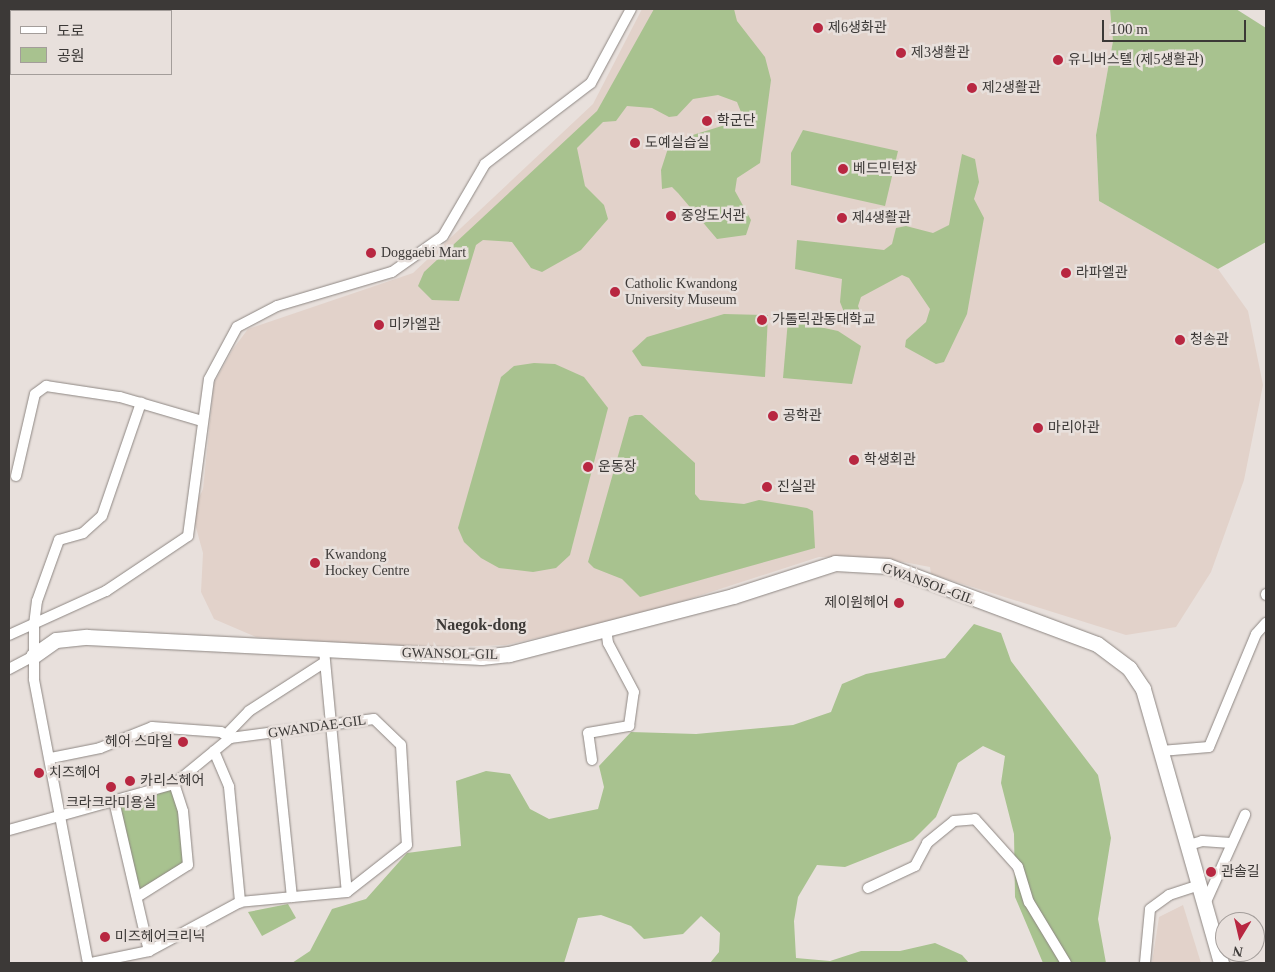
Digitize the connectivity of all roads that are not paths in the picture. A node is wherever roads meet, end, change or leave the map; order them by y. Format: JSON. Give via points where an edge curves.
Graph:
{"nodes":[{"id":1,"x":631,"y":9,"type":"edge"},
{"id":2,"x":141,"y":403,"type":"junction"},
{"id":3,"x":202,"y":421,"type":"junction"},
{"id":4,"x":16,"y":476,"type":"dead end"},
{"id":5,"x":1266,"y":623,"type":"edge"},
{"id":6,"x":34,"y":626,"type":"junction"},
{"id":7,"x":606,"y":628,"type":"junction"},
{"id":8,"x":9,"y":635,"type":"edge"},
{"id":9,"x":32,"y":656,"type":"junction"},
{"id":10,"x":325,"y":656,"type":"junction"},
{"id":11,"x":9,"y":669,"type":"edge"},
{"id":12,"x":334,"y":727,"type":"junction"},
{"id":13,"x":275,"y":733,"type":"junction"},
{"id":14,"x":228,"y":737,"type":"junction"},
{"id":15,"x":214,"y":751,"type":"junction"},
{"id":16,"x":1161,"y":751,"type":"junction"},
{"id":17,"x":51,"y":758,"type":"junction"},
{"id":18,"x":592,"y":760,"type":"dead end"},
{"id":19,"x":174,"y":784,"type":"junction"},
{"id":20,"x":114,"y":801,"type":"junction"},
{"id":21,"x":1245,"y":815,"type":"dead end"},
{"id":22,"x":58,"y":818,"type":"junction"},
{"id":23,"x":9,"y":830,"type":"edge"},
{"id":24,"x":1230,"y":843,"type":"junction"},
{"id":25,"x":1188,"y":845,"type":"junction"},
{"id":26,"x":1199,"y":885,"type":"junction"},
{"id":27,"x":868,"y":888,"type":"dead end"},
{"id":28,"x":347,"y":892,"type":"junction"},
{"id":29,"x":136,"y":896,"type":"junction"},
{"id":30,"x":292,"y":897,"type":"junction"},
{"id":31,"x":240,"y":902,"type":"junction"},
{"id":32,"x":1205,"y":904,"type":"junction"},
{"id":33,"x":149,"y":951,"type":"junction"},
{"id":34,"x":89,"y":963,"type":"edge"},
{"id":35,"x":1066,"y":963,"type":"edge"},
{"id":36,"x":1144,"y":963,"type":"edge"},
{"id":37,"x":1221,"y":963,"type":"edge"}],
"edges":[{"from":1,"to":3,"type":"street","via":[[591,82],[486,164],[443,236],[392,272],[277,306],[237,327],[213,366]]},
{"from":2,"to":3,"type":"street"},
{"from":2,"to":4,"type":"street","via":[[38,389]]},
{"from":2,"to":6,"type":"street","via":[[102,516],[84,533],[59,540],[37,601]]},
{"from":3,"to":6,"type":"street","via":[[200,468],[188,536],[117,585]]},
{"from":5,"to":16,"type":"street","via":[[1256,634],[1209,747]]},
{"from":6,"to":8,"type":"street"},
{"from":6,"to":9,"type":"street"},
{"from":7,"to":10,"type":"street","name":"GWANSOL-GIL","via":[[481,657]]},
{"from":7,"to":16,"type":"street","name":"GWANSOL-GIL","via":[[733,596],[835,563],[888,566],[1076,635],[1114,655],[1142,689]]},
{"from":7,"to":18,"type":"street","via":[[608,643],[634,692],[629,726],[588,733]]},
{"from":9,"to":10,"type":"street","name":"GWANSOL-GIL","via":[[56,640],[71,637]]},
{"from":9,"to":11,"type":"street"},
{"from":9,"to":17,"type":"street"},
{"from":10,"to":12,"type":"street"},
{"from":10,"to":14,"type":"street","via":[[249,712]]},
{"from":12,"to":13,"type":"street","name":"GWANDAE-GIL"},
{"from":12,"to":28,"type":"street"},
{"from":12,"to":28,"type":"street","name":"GWANDAE-GIL","via":[[374,719],[401,745],[406,806],[407,845]]},
{"from":13,"to":14,"type":"street","name":"GWANDAE-GIL"},
{"from":13,"to":30,"type":"street"},
{"from":14,"to":15,"type":"street"},
{"from":14,"to":17,"type":"street","via":[[183,726],[152,726],[100,748]]},
{"from":15,"to":19,"type":"street"},
{"from":15,"to":31,"type":"street","via":[[229,787]]},
{"from":16,"to":25,"type":"street","name":"GWANSOL-GIL"},
{"from":17,"to":22,"type":"street"},
{"from":19,"to":20,"type":"street"},
{"from":19,"to":29,"type":"street","via":[[183,811],[188,865]]},
{"from":20,"to":22,"type":"street"},
{"from":20,"to":29,"type":"street"},
{"from":21,"to":24,"type":"street"},
{"from":22,"to":23,"type":"street"},
{"from":22,"to":34,"type":"street"},
{"from":24,"to":25,"type":"street","via":[[1202,841]]},
{"from":24,"to":32,"type":"street"},
{"from":25,"to":26,"type":"street","name":"GWANSOL-GIL"},
{"from":26,"to":32,"type":"street","name":"GWANSOL-GIL"},
{"from":26,"to":36,"type":"street","via":[[1168,895],[1150,910]]},
{"from":27,"to":35,"type":"street","via":[[915,866],[927,843],[954,820],[975,819],[1018,867],[1028,902]]},
{"from":28,"to":30,"type":"street"},
{"from":29,"to":33,"type":"street"},
{"from":30,"to":31,"type":"street"},
{"from":31,"to":33,"type":"street"},
{"from":32,"to":37,"type":"street","name":"GWANSOL-GIL"},
{"from":33,"to":34,"type":"street"}]}
